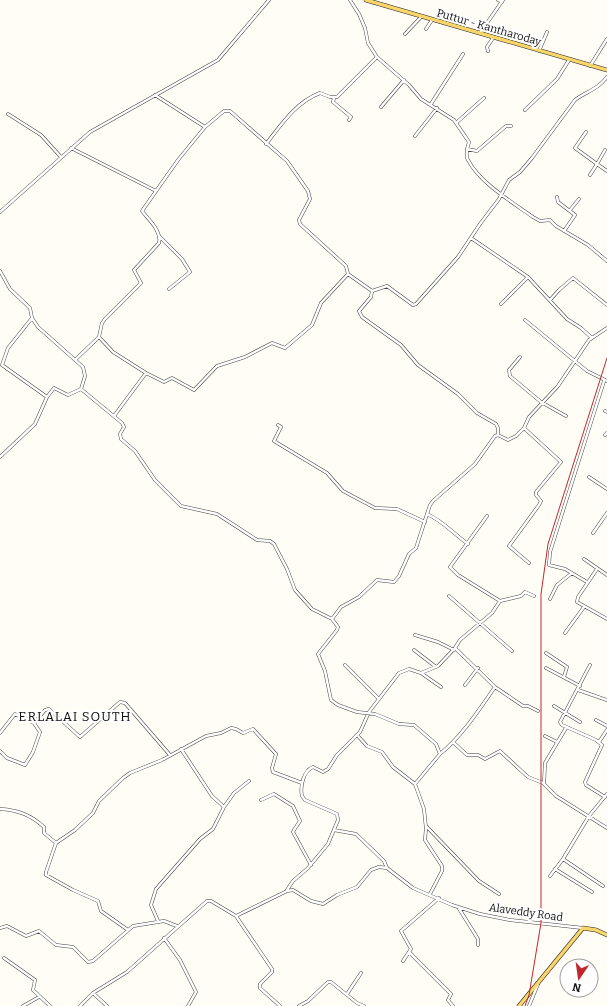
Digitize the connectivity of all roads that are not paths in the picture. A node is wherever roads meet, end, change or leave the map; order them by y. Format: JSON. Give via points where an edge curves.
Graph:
{"nodes":[{"id":1,"x":269,"y":0,"type":"edge"},
{"id":2,"x":350,"y":0,"type":"edge"},
{"id":3,"x":366,"y":0,"type":"edge"},
{"id":4,"x":498,"y":0,"type":"edge"},
{"id":5,"x":502,"y":1,"type":"edge"},
{"id":6,"x":422,"y":16,"type":"junction"},
{"id":7,"x":432,"y":20,"type":"junction"},
{"id":8,"x":426,"y":29,"type":"dead end"},
{"id":9,"x":548,"y":32,"type":"dead end"},
{"id":10,"x":405,"y":34,"type":"dead end"},
{"id":11,"x":480,"y":34,"type":"junction"},
{"id":12,"x":493,"y":38,"type":"junction"},
{"id":13,"x":607,"y":39,"type":"edge"},
{"id":14,"x":488,"y":51,"type":"dead end"},
{"id":15,"x":539,"y":51,"type":"junction"},
{"id":16,"x":462,"y":54,"type":"dead end"},
{"id":17,"x":377,"y":57,"type":"junction"},
{"id":18,"x":569,"y":60,"type":"junction"},
{"id":19,"x":590,"y":66,"type":"junction"},
{"id":20,"x":607,"y":70,"type":"edge"},
{"id":21,"x":607,"y":77,"type":"edge"},
{"id":22,"x":404,"y":80,"type":"junction"},
{"id":23,"x":155,"y":95,"type":"junction"},
{"id":24,"x":334,"y":98,"type":"junction"},
{"id":25,"x":484,"y":98,"type":"dead end"},
{"id":26,"x":431,"y":104,"type":"junction"},
{"id":27,"x":381,"y":107,"type":"dead end"},
{"id":28,"x":437,"y":108,"type":"junction"},
{"id":29,"x":525,"y":110,"type":"dead end"},
{"id":30,"x":8,"y":114,"type":"dead end"},
{"id":31,"x":349,"y":120,"type":"dead end"},
{"id":32,"x":456,"y":123,"type":"junction"},
{"id":33,"x":511,"y":126,"type":"dead end"},
{"id":34,"x":205,"y":127,"type":"junction"},
{"id":35,"x":586,"y":132,"type":"dead end"},
{"id":36,"x":415,"y":136,"type":"dead end"},
{"id":37,"x":266,"y":144,"type":"junction"},
{"id":38,"x":71,"y":148,"type":"junction"},
{"id":39,"x":467,"y":149,"type":"junction"},
{"id":40,"x":605,"y":150,"type":"dead end"},
{"id":41,"x":61,"y":157,"type":"junction"},
{"id":42,"x":598,"y":164,"type":"junction"},
{"id":43,"x":607,"y":171,"type":"edge"},
{"id":44,"x":590,"y":175,"type":"dead end"},
{"id":45,"x":156,"y":191,"type":"junction"},
{"id":46,"x":502,"y":194,"type":"junction"},
{"id":47,"x":557,"y":197,"type":"dead end"},
{"id":48,"x":579,"y":199,"type":"dead end"},
{"id":49,"x":570,"y":210,"type":"junction"},
{"id":50,"x":0,"y":212,"type":"edge"},
{"id":51,"x":564,"y":231,"type":"junction"},
{"id":52,"x":160,"y":236,"type":"junction"},
{"id":53,"x":471,"y":238,"type":"junction"},
{"id":54,"x":607,"y":261,"type":"edge"},
{"id":55,"x":0,"y":271,"type":"edge"},
{"id":56,"x":348,"y":274,"type":"junction"},
{"id":57,"x":528,"y":277,"type":"junction"},
{"id":58,"x":169,"y":289,"type":"dead end"},
{"id":59,"x":372,"y":291,"type":"junction"},
{"id":60,"x":550,"y":300,"type":"junction"},
{"id":61,"x":501,"y":304,"type":"dead end"},
{"id":62,"x":607,"y":305,"type":"edge"},
{"id":63,"x":32,"y":318,"type":"junction"},
{"id":64,"x":525,"y":320,"type":"dead end"},
{"id":65,"x":607,"y":328,"type":"edge"},
{"id":66,"x":99,"y":337,"type":"junction"},
{"id":67,"x":592,"y":338,"type":"junction"},
{"id":68,"x":520,"y":357,"type":"dead end"},
{"id":69,"x":75,"y":360,"type":"junction"},
{"id":70,"x":573,"y":361,"type":"junction"},
{"id":71,"x":1,"y":365,"type":"edge"},
{"id":72,"x":146,"y":373,"type":"junction"},
{"id":73,"x":606,"y":381,"type":"edge"},
{"id":74,"x":82,"y":389,"type":"junction"},
{"id":75,"x":47,"y":397,"type":"junction"},
{"id":76,"x":541,"y":402,"type":"junction"},
{"id":77,"x":114,"y":416,"type":"junction"},
{"id":78,"x":566,"y":416,"type":"dead end"},
{"id":79,"x":278,"y":425,"type":"dead end"},
{"id":80,"x":524,"y":428,"type":"junction"},
{"id":81,"x":498,"y":435,"type":"junction"},
{"id":82,"x":0,"y":457,"type":"edge"},
{"id":83,"x":590,"y":477,"type":"dead end"},
{"id":84,"x":607,"y":489,"type":"edge"},
{"id":85,"x":607,"y":513,"type":"edge"},
{"id":86,"x":427,"y":514,"type":"junction"},
{"id":87,"x":487,"y":516,"type":"dead end"},
{"id":88,"x":425,"y":522,"type":"junction"},
{"id":89,"x":593,"y":532,"type":"dead end"},
{"id":90,"x":468,"y":544,"type":"junction"},
{"id":91,"x":584,"y":559,"type":"dead end"},
{"id":92,"x":529,"y":563,"type":"dead end"},
{"id":93,"x":597,"y":569,"type":"junction"},
{"id":94,"x":572,"y":573,"type":"junction"},
{"id":95,"x":607,"y":574,"type":"edge"},
{"id":96,"x":587,"y":582,"type":"junction"},
{"id":97,"x":449,"y":596,"type":"dead end"},
{"id":98,"x":534,"y":596,"type":"dead end"},
{"id":99,"x":550,"y":599,"type":"dead end"},
{"id":100,"x":500,"y":601,"type":"junction"},
{"id":101,"x":584,"y":607,"type":"junction"},
{"id":102,"x":332,"y":618,"type":"junction"},
{"id":103,"x":607,"y":619,"type":"edge"},
{"id":104,"x":482,"y":623,"type":"junction"},
{"id":105,"x":565,"y":633,"type":"dead end"},
{"id":106,"x":416,"y":635,"type":"dead end"},
{"id":107,"x":454,"y":649,"type":"junction"},
{"id":108,"x":414,"y":650,"type":"dead end"},
{"id":109,"x":512,"y":651,"type":"dead end"},
{"id":110,"x":546,"y":654,"type":"dead end"},
{"id":111,"x":345,"y":665,"type":"dead end"},
{"id":112,"x":590,"y":665,"type":"dead end"},
{"id":113,"x":436,"y":667,"type":"junction"},
{"id":114,"x":478,"y":668,"type":"junction"},
{"id":115,"x":546,"y":668,"type":"dead end"},
{"id":116,"x":421,"y":673,"type":"junction"},
{"id":117,"x":564,"y":677,"type":"junction"},
{"id":118,"x":465,"y":685,"type":"dead end"},
{"id":119,"x":580,"y":686,"type":"junction"},
{"id":120,"x":441,"y":687,"type":"dead end"},
{"id":121,"x":496,"y":687,"type":"junction"},
{"id":122,"x":578,"y":690,"type":"junction"},
{"id":123,"x":379,"y":699,"type":"junction"},
{"id":124,"x":607,"y":700,"type":"edge"},
{"id":125,"x":554,"y":706,"type":"dead end"},
{"id":126,"x":538,"y":711,"type":"dead end"},
{"id":127,"x":369,"y":712,"type":"junction"},
{"id":128,"x":565,"y":713,"type":"junction"},
{"id":129,"x":596,"y":720,"type":"dead end"},
{"id":130,"x":580,"y":722,"type":"dead end"},
{"id":131,"x":34,"y":723,"type":"junction"},
{"id":132,"x":607,"y":726,"type":"edge"},
{"id":133,"x":566,"y":728,"type":"junction"},
{"id":134,"x":607,"y":730,"type":"edge"},
{"id":135,"x":0,"y":733,"type":"edge"},
{"id":136,"x":357,"y":735,"type":"junction"},
{"id":137,"x":545,"y":736,"type":"dead end"},
{"id":138,"x":558,"y":742,"type":"junction"},
{"id":139,"x":600,"y":742,"type":"junction"},
{"id":140,"x":454,"y":743,"type":"junction"},
{"id":141,"x":181,"y":749,"type":"junction"},
{"id":142,"x":0,"y":751,"type":"edge"},
{"id":143,"x":440,"y":754,"type":"junction"},
{"id":144,"x":170,"y":755,"type":"junction"},
{"id":145,"x":249,"y":781,"type":"dead end"},
{"id":146,"x":302,"y":783,"type":"junction"},
{"id":147,"x":415,"y":784,"type":"junction"},
{"id":148,"x":544,"y":784,"type":"junction"},
{"id":149,"x":606,"y":795,"type":"edge"},
{"id":150,"x":262,"y":800,"type":"dead end"},
{"id":151,"x":224,"y":807,"type":"junction"},
{"id":152,"x":0,"y":809,"type":"edge"},
{"id":153,"x":589,"y":816,"type":"junction"},
{"id":154,"x":426,"y":826,"type":"junction"},
{"id":155,"x":607,"y":828,"type":"edge"},
{"id":156,"x":334,"y":830,"type":"junction"},
{"id":157,"x":56,"y":843,"type":"junction"},
{"id":158,"x":563,"y":859,"type":"junction"},
{"id":159,"x":311,"y":865,"type":"junction"},
{"id":160,"x":387,"y":868,"type":"junction"},
{"id":161,"x":555,"y":869,"type":"junction"},
{"id":162,"x":550,"y":876,"type":"dead end"},
{"id":163,"x":603,"y":886,"type":"dead end"},
{"id":164,"x":287,"y":890,"type":"junction"},
{"id":165,"x":592,"y":892,"type":"dead end"},
{"id":166,"x":430,"y":894,"type":"junction"},
{"id":167,"x":499,"y":894,"type":"dead end"},
{"id":168,"x":440,"y":898,"type":"junction"},
{"id":169,"x":458,"y":907,"type":"junction"},
{"id":170,"x":236,"y":916,"type":"junction"},
{"id":171,"x":158,"y":921,"type":"junction"},
{"id":172,"x":177,"y":926,"type":"junction"},
{"id":173,"x":0,"y":928,"type":"edge"},
{"id":174,"x":583,"y":928,"type":"junction"},
{"id":175,"x":128,"y":930,"type":"junction"},
{"id":176,"x":607,"y":935,"type":"edge"},
{"id":177,"x":164,"y":938,"type":"junction"},
{"id":178,"x":478,"y":945,"type":"dead end"},
{"id":179,"x":409,"y":952,"type":"junction"},
{"id":180,"x":4,"y":958,"type":"dead end"},
{"id":181,"x":403,"y":961,"type":"dead end"},
{"id":182,"x":361,"y":973,"type":"dead end"},
{"id":183,"x":538,"y":984,"type":"junction"},
{"id":184,"x":93,"y":993,"type":"junction"},
{"id":185,"x":347,"y":994,"type":"junction"},
{"id":186,"x":39,"y":997,"type":"junction"},
{"id":187,"x":22,"y":1006,"type":"edge"},
{"id":188,"x":50,"y":1006,"type":"edge"},
{"id":189,"x":80,"y":1006,"type":"edge"},
{"id":190,"x":107,"y":1006,"type":"edge"},
{"id":191,"x":188,"y":1006,"type":"edge"},
{"id":192,"x":280,"y":1006,"type":"edge"},
{"id":193,"x":299,"y":1006,"type":"edge"},
{"id":194,"x":364,"y":1006,"type":"edge"},
{"id":195,"x":453,"y":1006,"type":"edge"},
{"id":196,"x":520,"y":1006,"type":"edge"},
{"id":197,"x":530,"y":1006,"type":"edge"}],
"edges":[{"from":1,"to":23,"type":"street","via":[[218,60]]},
{"from":2,"to":17,"type":"street","via":[[366,28],[368,43]]},
{"from":3,"to":6,"type":"main road","name":"Puttur - Kantharoday"},
{"from":4,"to":5,"type":"street"},
{"from":5,"to":11,"type":"street"},
{"from":6,"to":7,"type":"main road","name":"Puttur - Kantharoday"},
{"from":6,"to":10,"type":"street"},
{"from":7,"to":8,"type":"street"},
{"from":7,"to":11,"type":"main road","name":"Puttur - Kantharoday"},
{"from":9,"to":15,"type":"street"},
{"from":11,"to":12,"type":"main road","name":"Puttur - Kantharoday"},
{"from":12,"to":14,"type":"street","via":[[487,47]]},
{"from":12,"to":15,"type":"main road","name":"Puttur - Kantharoday"},
{"from":13,"to":19,"type":"street"},
{"from":15,"to":18,"type":"main road","name":"Puttur - Kantharoday"},
{"from":16,"to":26,"type":"street"},
{"from":17,"to":22,"type":"street"},
{"from":17,"to":24,"type":"street"},
{"from":18,"to":19,"type":"main road","name":"Puttur - Kantharoday"},
{"from":18,"to":29,"type":"street","via":[[557,78]]},
{"from":19,"to":20,"type":"main road","name":"Puttur - Kantharoday"},
{"from":21,"to":46,"type":"street","via":[[600,86],[575,100],[532,158],[509,180]]},
{"from":22,"to":26,"type":"street","via":[[422,99]]},
{"from":22,"to":27,"type":"street"},
{"from":23,"to":34,"type":"street"},
{"from":23,"to":38,"type":"street","via":[[90,132]]},
{"from":24,"to":31,"type":"street","via":[[333,102],[350,117]]},
{"from":24,"to":37,"type":"street","via":[[320,93],[304,102]]},
{"from":25,"to":32,"type":"street"},
{"from":26,"to":28,"type":"street"},
{"from":28,"to":32,"type":"street"},
{"from":28,"to":36,"type":"street"},
{"from":30,"to":41,"type":"street","via":[[41,134]]},
{"from":32,"to":39,"type":"street","via":[[469,142]]},
{"from":33,"to":39,"type":"street","via":[[506,126],[477,151]]},
{"from":34,"to":37,"type":"street","via":[[227,110],[236,115]]},
{"from":34,"to":45,"type":"street"},
{"from":35,"to":42,"type":"street","via":[[575,148]]},
{"from":37,"to":56,"type":"street","via":[[287,161],[308,191],[310,199],[299,220],[300,224],[346,266]]},
{"from":38,"to":41,"type":"street"},
{"from":38,"to":45,"type":"street"},
{"from":39,"to":46,"type":"street","via":[[467,160],[486,182]]},
{"from":40,"to":42,"type":"street"},
{"from":41,"to":50,"type":"street"},
{"from":42,"to":43,"type":"street"},
{"from":42,"to":44,"type":"street"},
{"from":45,"to":52,"type":"street","via":[[142,211]]},
{"from":46,"to":51,"type":"street","via":[[532,217],[540,221],[550,220]]},
{"from":46,"to":53,"type":"street"},
{"from":47,"to":49,"type":"street","via":[[558,202]]},
{"from":48,"to":49,"type":"street"},
{"from":49,"to":51,"type":"street","via":[[575,217]]},
{"from":51,"to":54,"type":"street","via":[[588,245]]},
{"from":52,"to":58,"type":"street","via":[[182,259],[190,272]]},
{"from":52,"to":66,"type":"street","via":[[158,242],[134,270],[141,283],[105,319]]},
{"from":53,"to":57,"type":"street"},
{"from":53,"to":59,"type":"street","via":[[458,257],[416,304],[413,305],[387,286]]},
{"from":55,"to":63,"type":"street","via":[[10,289],[30,308]]},
{"from":56,"to":59,"type":"street"},
{"from":56,"to":72,"type":"street","via":[[321,303],[312,325],[285,348],[272,343],[245,357],[217,366],[194,390],[172,378],[164,382]]},
{"from":57,"to":60,"type":"street"},
{"from":57,"to":61,"type":"street"},
{"from":59,"to":81,"type":"street","via":[[371,297],[359,311],[362,317],[401,344],[418,366],[496,424]]},
{"from":60,"to":62,"type":"street","via":[[573,278]]},
{"from":60,"to":67,"type":"street","via":[[567,319]]},
{"from":63,"to":69,"type":"street","via":[[38,327]]},
{"from":63,"to":71,"type":"street","via":[[8,348]]},
{"from":64,"to":70,"type":"street"},
{"from":65,"to":67,"type":"street"},
{"from":66,"to":69,"type":"street"},
{"from":66,"to":72,"type":"street","via":[[113,352]]},
{"from":67,"to":70,"type":"street"},
{"from":68,"to":76,"type":"street","via":[[509,373]]},
{"from":69,"to":74,"type":"street","via":[[85,372]]},
{"from":70,"to":73,"type":"street"},
{"from":70,"to":76,"type":"street","via":[[558,386]]},
{"from":71,"to":75,"type":"street"},
{"from":72,"to":77,"type":"street"},
{"from":73,"to":94,"type":"street","via":[[550,552],[548,565]]},
{"from":74,"to":75,"type":"street","via":[[68,395],[54,388]]},
{"from":74,"to":77,"type":"street"},
{"from":75,"to":82,"type":"street","via":[[35,424]]},
{"from":76,"to":78,"type":"street"},
{"from":76,"to":80,"type":"street"},
{"from":77,"to":102,"type":"street","via":[[124,427],[120,434],[121,439],[135,452],[155,480],[181,506],[216,514],[257,540],[270,541],[287,569],[295,590],[312,609]]},
{"from":79,"to":88,"type":"street","via":[[281,427],[280,432],[274,441],[327,473],[343,491],[375,508],[397,509]]},
{"from":80,"to":81,"type":"street","via":[[513,439],[508,440]]},
{"from":80,"to":92,"type":"street","via":[[562,462],[536,492],[541,502],[509,546]]},
{"from":81,"to":86,"type":"street","via":[[475,464],[433,501]]},
{"from":83,"to":84,"type":"street"},
{"from":85,"to":89,"type":"street"},
{"from":86,"to":88,"type":"street"},
{"from":86,"to":90,"type":"street","via":[[446,525]]},
{"from":87,"to":90,"type":"street"},
{"from":88,"to":102,"type":"street","via":[[416,548],[409,554],[394,582],[377,580],[359,597],[341,607]]},
{"from":90,"to":100,"type":"street","via":[[453,562],[451,569]]},
{"from":91,"to":93,"type":"street"},
{"from":93,"to":95,"type":"street"},
{"from":93,"to":96,"type":"street"},
{"from":94,"to":96,"type":"street"},
{"from":94,"to":99,"type":"street","via":[[557,585]]},
{"from":96,"to":101,"type":"street","via":[[577,601]]},
{"from":97,"to":104,"type":"street"},
{"from":98,"to":100,"type":"street","via":[[525,592],[521,596]]},
{"from":100,"to":104,"type":"street"},
{"from":101,"to":103,"type":"street"},
{"from":101,"to":105,"type":"street"},
{"from":102,"to":127,"type":"street","via":[[338,627],[318,654],[325,671],[331,700],[338,706],[357,712]]},
{"from":104,"to":107,"type":"street","via":[[460,640]]},
{"from":104,"to":109,"type":"street"},
{"from":106,"to":107,"type":"street"},
{"from":107,"to":113,"type":"street"},
{"from":107,"to":114,"type":"street"},
{"from":108,"to":113,"type":"street"},
{"from":110,"to":117,"type":"street","via":[[567,667]]},
{"from":111,"to":123,"type":"street"},
{"from":112,"to":119,"type":"street"},
{"from":113,"to":116,"type":"street"},
{"from":114,"to":118,"type":"street"},
{"from":114,"to":121,"type":"street"},
{"from":115,"to":117,"type":"street"},
{"from":116,"to":120,"type":"street"},
{"from":116,"to":123,"type":"street","via":[[409,668],[399,673]]},
{"from":117,"to":119,"type":"street"},
{"from":119,"to":122,"type":"street"},
{"from":121,"to":126,"type":"street","via":[[523,706]]},
{"from":121,"to":140,"type":"street"},
{"from":122,"to":124,"type":"street"},
{"from":122,"to":128,"type":"street"},
{"from":123,"to":127,"type":"street"},
{"from":125,"to":128,"type":"street"},
{"from":127,"to":136,"type":"street"},
{"from":127,"to":143,"type":"street","via":[[399,724],[414,725],[436,744]]},
{"from":128,"to":130,"type":"street"},
{"from":128,"to":133,"type":"street","via":[[560,722]]},
{"from":129,"to":132,"type":"street"},
{"from":131,"to":135,"type":"street","via":[[15,714]]},
{"from":131,"to":142,"type":"street","via":[[40,732],[33,752],[24,765],[7,758]]},
{"from":131,"to":144,"type":"street","via":[[49,709],[80,737],[120,702],[125,703]]},
{"from":133,"to":138,"type":"street"},
{"from":133,"to":139,"type":"street"},
{"from":134,"to":139,"type":"street"},
{"from":136,"to":146,"type":"street","via":[[337,755],[326,771],[310,768]]},
{"from":136,"to":147,"type":"street","via":[[367,746],[382,752],[393,767]]},
{"from":137,"to":138,"type":"street"},
{"from":138,"to":148,"type":"street","via":[[545,763]]},
{"from":139,"to":149,"type":"street","via":[[601,749],[585,782],[586,785]]},
{"from":140,"to":143,"type":"street"},
{"from":140,"to":148,"type":"street","via":[[467,755],[478,755],[485,760],[500,751],[528,777]]},
{"from":141,"to":144,"type":"street"},
{"from":141,"to":146,"type":"street","via":[[206,736],[231,728],[242,734],[252,729],[276,754],[273,772]]},
{"from":141,"to":151,"type":"street","via":[[212,796]]},
{"from":143,"to":147,"type":"street"},
{"from":144,"to":157,"type":"street","via":[[123,778],[99,801],[92,813],[75,830]]},
{"from":145,"to":151,"type":"street","via":[[234,793]]},
{"from":146,"to":156,"type":"street","via":[[301,793],[305,800],[337,814],[338,820]]},
{"from":147,"to":154,"type":"street","via":[[424,809]]},
{"from":148,"to":153,"type":"street","via":[[556,796]]},
{"from":149,"to":153,"type":"street"},
{"from":150,"to":159,"type":"street","via":[[276,794],[294,806],[300,821],[294,832]]},
{"from":151,"to":171,"type":"street","via":[[213,829],[200,838],[156,889],[151,905]]},
{"from":152,"to":157,"type":"street","via":[[13,809],[25,813],[44,827],[44,833]]},
{"from":153,"to":155,"type":"street"},
{"from":153,"to":158,"type":"street"},
{"from":154,"to":166,"type":"street","via":[[425,840],[442,866]]},
{"from":154,"to":167,"type":"street","via":[[479,881]]},
{"from":156,"to":159,"type":"street","via":[[328,844]]},
{"from":156,"to":160,"type":"street","name":"Alaveddy Road","via":[[356,834],[384,861]]},
{"from":157,"to":175,"type":"street","via":[[46,874],[98,901],[102,911]]},
{"from":158,"to":161,"type":"street"},
{"from":158,"to":163,"type":"street"},
{"from":159,"to":164,"type":"street"},
{"from":160,"to":164,"type":"street","via":[[378,867],[371,870],[357,887],[323,904],[311,902],[292,890]]},
{"from":160,"to":166,"type":"street","name":"Alaveddy Road","via":[[413,888]]},
{"from":161,"to":162,"type":"street"},
{"from":161,"to":165,"type":"street"},
{"from":164,"to":170,"type":"street"},
{"from":166,"to":168,"type":"street","name":"Alaveddy Road"},
{"from":168,"to":169,"type":"street","name":"Alaveddy Road"},
{"from":168,"to":179,"type":"street","via":[[401,931],[411,946]]},
{"from":169,"to":174,"type":"street","name":"Alaveddy Road","via":[[510,920]]},
{"from":169,"to":178,"type":"street","via":[[478,939]]},
{"from":170,"to":172,"type":"street","via":[[211,900]]},
{"from":170,"to":192,"type":"street","via":[[272,969],[260,984],[260,988]]},
{"from":171,"to":172,"type":"street"},
{"from":171,"to":175,"type":"street","via":[[140,924]]},
{"from":172,"to":177,"type":"street"},
{"from":173,"to":175,"type":"street","via":[[7,926],[26,936],[39,931],[56,944],[73,947],[88,962],[93,961]]},
{"from":174,"to":176,"type":"main road"},
{"from":174,"to":183,"type":"main road"},
{"from":177,"to":184,"type":"street","via":[[127,972]]},
{"from":177,"to":191,"type":"street","via":[[180,960],[196,992]]},
{"from":179,"to":181,"type":"street"},
{"from":179,"to":195,"type":"street","via":[[451,994],[448,1000]]},
{"from":180,"to":186,"type":"street","via":[[35,980],[32,989]]},
{"from":182,"to":185,"type":"street"},
{"from":183,"to":196,"type":"main road"},
{"from":183,"to":197,"type":"street"},
{"from":184,"to":189,"type":"street"},
{"from":184,"to":190,"type":"street"},
{"from":185,"to":193,"type":"street","via":[[328,982]]},
{"from":185,"to":194,"type":"street"},
{"from":186,"to":187,"type":"street"},
{"from":186,"to":188,"type":"street"}]}
